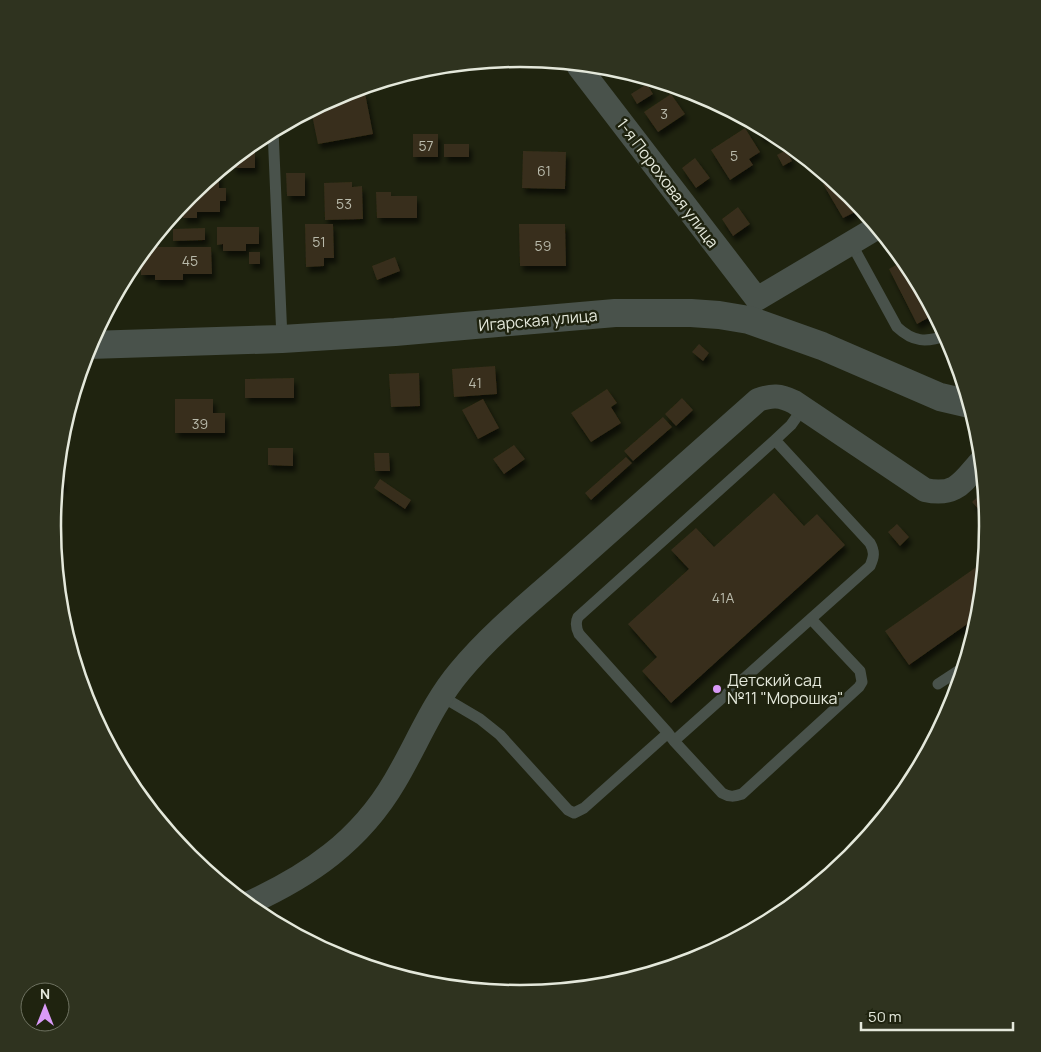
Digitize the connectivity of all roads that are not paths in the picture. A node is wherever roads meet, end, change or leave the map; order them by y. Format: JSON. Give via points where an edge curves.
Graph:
{"nodes":[{"id":1,"x":582,"y":71,"type":"edge"},
{"id":2,"x":273,"y":139,"type":"edge"},
{"id":3,"x":872,"y":231,"type":"edge"},
{"id":4,"x":851,"y":244,"type":"junction"},
{"id":5,"x":753,"y":310,"type":"junction"},
{"id":6,"x":939,"y":337,"type":"edge"},
{"id":7,"x":282,"y":338,"type":"junction"},
{"id":8,"x":99,"y":345,"type":"edge"},
{"id":9,"x":963,"y":402,"type":"edge"},
{"id":10,"x":803,"y":408,"type":"junction"},
{"id":11,"x":775,"y":440,"type":"junction"},
{"id":12,"x":976,"y":466,"type":"edge"},
{"id":13,"x":811,"y":619,"type":"junction"},
{"id":14,"x":955,"y":673,"type":"edge"},
{"id":15,"x":938,"y":684,"type":"dead end"},
{"id":16,"x":442,"y":696,"type":"junction"},
{"id":17,"x":671,"y":737,"type":"junction"},
{"id":18,"x":255,"y":900,"type":"edge"}],
"edges":[{"from":1,"to":5,"type":"street","name":"1-я Пороховая улица"},
{"from":2,"to":7,"type":"lane"},
{"from":3,"to":4,"type":"street"},
{"from":4,"to":5,"type":"street"},
{"from":4,"to":6,"type":"lane","via":[[897,327],[914,339],[929,341]]},
{"from":5,"to":7,"type":"street","name":"Игарская улица","via":[[719,315],[614,313]]},
{"from":5,"to":9,"type":"street","name":"Игарская улица","via":[[822,346],[940,397]]},
{"from":7,"to":8,"type":"street","name":"Игарская улица"},
{"from":10,"to":11,"type":"lane"},
{"from":10,"to":12,"type":"street","via":[[925,490],[947,492],[956,488]]},
{"from":10,"to":16,"type":"street","via":[[782,396],[758,400],[520,611],[460,671]]},
{"from":11,"to":13,"type":"lane","via":[[874,550],[870,566]]},
{"from":11,"to":17,"type":"lane","via":[[576,622],[579,634]]},
{"from":13,"to":17,"type":"lane"},
{"from":13,"to":17,"type":"lane","via":[[860,671],[862,682],[742,794],[728,796],[722,793]]},
{"from":14,"to":15,"type":"lane"},
{"from":16,"to":17,"type":"lane","via":[[500,734],[574,813]]},
{"from":16,"to":18,"type":"street","via":[[374,813],[328,858],[290,883]]}]}
